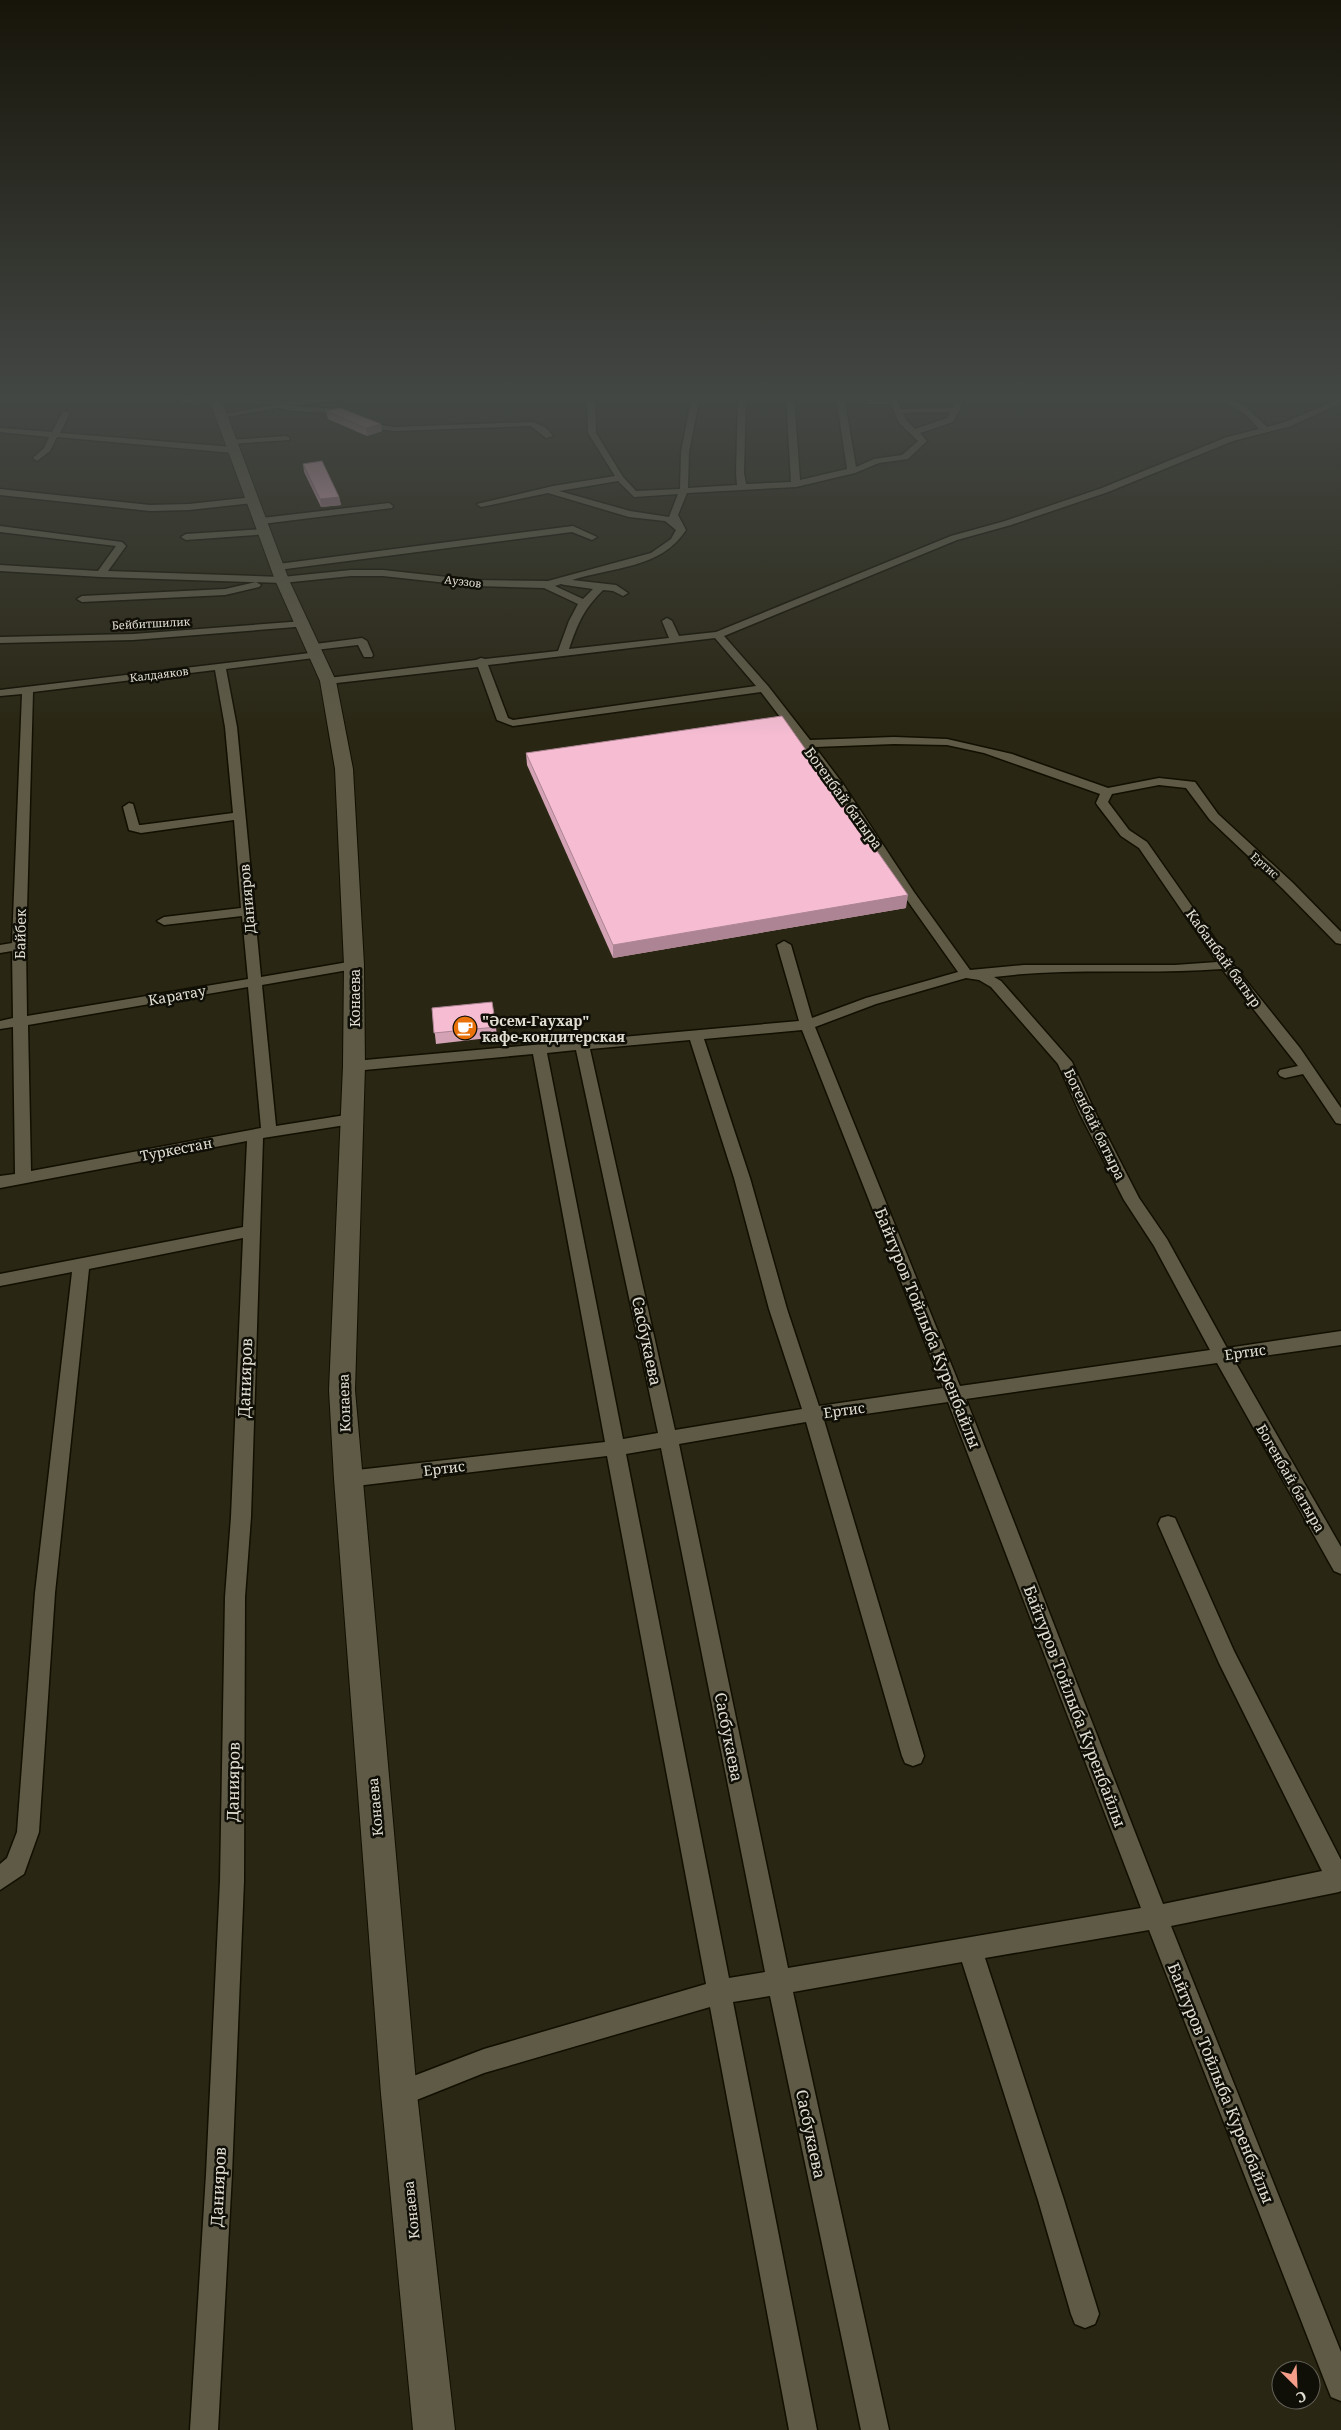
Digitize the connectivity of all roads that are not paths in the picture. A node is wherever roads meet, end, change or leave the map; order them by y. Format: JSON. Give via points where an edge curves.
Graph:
{"nodes":[{"id":1,"x":166,"y":509,"type":"edge"},
{"id":2,"x":257,"y":509,"type":"edge"},
{"id":3,"x":352,"y":509,"type":"edge"},
{"id":4,"x":614,"y":509,"type":"edge"},
{"id":5,"x":676,"y":509,"type":"edge"},
{"id":6,"x":1047,"y":509,"type":"edge"},
{"id":7,"x":260,"y":518,"type":"junction"},
{"id":8,"x":680,"y":526,"type":"junction"},
{"id":9,"x":0,"y":528,"type":"edge"},
{"id":10,"x":186,"y":537,"type":"dead end"},
{"id":11,"x":592,"y":537,"type":"dead end"},
{"id":12,"x":0,"y":568,"type":"edge"},
{"id":13,"x":280,"y":573,"type":"junction"},
{"id":14,"x":101,"y":574,"type":"junction"},
{"id":15,"x":538,"y":576,"type":"dead end"},
{"id":16,"x":558,"y":582,"type":"junction"},
{"id":17,"x":546,"y":585,"type":"junction"},
{"id":18,"x":601,"y":587,"type":"junction"},
{"id":19,"x":624,"y":593,"type":"dead end"},
{"id":20,"x":82,"y":599,"type":"dead end"},
{"id":21,"x":584,"y":603,"type":"junction"},
{"id":22,"x":667,"y":621,"type":"dead end"},
{"id":23,"x":718,"y":635,"type":"junction"},
{"id":24,"x":0,"y":640,"type":"edge"},
{"id":25,"x":676,"y":641,"type":"junction"},
{"id":26,"x":312,"y":642,"type":"junction"},
{"id":27,"x":562,"y":653,"type":"junction"},
{"id":28,"x":368,"y":655,"type":"dead end"},
{"id":29,"x":481,"y":661,"type":"junction"},
{"id":30,"x":457,"y":664,"type":"junction"},
{"id":31,"x":220,"y":666,"type":"junction"},
{"id":32,"x":462,"y":675,"type":"dead end"},
{"id":33,"x":328,"y":681,"type":"junction"},
{"id":34,"x":764,"y":688,"type":"junction"},
{"id":35,"x":28,"y":690,"type":"junction"},
{"id":36,"x":0,"y":693,"type":"edge"},
{"id":37,"x":805,"y":744,"type":"junction"},
{"id":38,"x":1104,"y":798,"type":"junction"},
{"id":39,"x":129,"y":807,"type":"dead end"},
{"id":40,"x":240,"y":816,"type":"junction"},
{"id":41,"x":249,"y":911,"type":"junction"},
{"id":42,"x":164,"y":921,"type":"dead end"},
{"id":43,"x":1341,"y":940,"type":"edge"},
{"id":44,"x":784,"y":945,"type":"dead end"},
{"id":45,"x":19,"y":946,"type":"junction"},
{"id":46,"x":0,"y":949,"type":"edge"},
{"id":47,"x":354,"y":965,"type":"junction"},
{"id":48,"x":1226,"y":965,"type":"junction"},
{"id":49,"x":970,"y":975,"type":"junction"},
{"id":50,"x":255,"y":982,"type":"junction"},
{"id":51,"x":21,"y":1022,"type":"junction"},
{"id":52,"x":0,"y":1025,"type":"edge"},
{"id":53,"x":807,"y":1025,"type":"junction"},
{"id":54,"x":696,"y":1036,"type":"junction"},
{"id":55,"x":582,"y":1045,"type":"junction"},
{"id":56,"x":539,"y":1050,"type":"junction"},
{"id":57,"x":354,"y":1066,"type":"junction"},
{"id":58,"x":1306,"y":1069,"type":"junction"},
{"id":59,"x":1285,"y":1073,"type":"dead end"},
{"id":60,"x":352,"y":1119,"type":"junction"},
{"id":61,"x":1341,"y":1119,"type":"edge"},
{"id":62,"x":262,"y":1133,"type":"junction"},
{"id":63,"x":23,"y":1178,"type":"junction"},
{"id":64,"x":0,"y":1182,"type":"edge"},
{"id":65,"x":251,"y":1231,"type":"junction"},
{"id":66,"x":81,"y":1264,"type":"junction"},
{"id":67,"x":0,"y":1280,"type":"edge"},
{"id":68,"x":1341,"y":1338,"type":"edge"},
{"id":69,"x":1222,"y":1355,"type":"junction"},
{"id":70,"x":955,"y":1395,"type":"junction"},
{"id":71,"x":812,"y":1414,"type":"junction"},
{"id":72,"x":668,"y":1438,"type":"junction"},
{"id":73,"x":614,"y":1448,"type":"junction"},
{"id":74,"x":348,"y":1479,"type":"junction"},
{"id":75,"x":1168,"y":1524,"type":"dead end"},
{"id":76,"x":1341,"y":1565,"type":"edge"},
{"id":77,"x":913,"y":1756,"type":"dead end"},
{"id":78,"x":0,"y":1878,"type":"edge"},
{"id":79,"x":1340,"y":1879,"type":"edge"},
{"id":80,"x":1156,"y":1917,"type":"junction"},
{"id":81,"x":970,"y":1950,"type":"junction"},
{"id":82,"x":779,"y":1983,"type":"junction"},
{"id":83,"x":720,"y":1992,"type":"junction"},
{"id":84,"x":399,"y":2094,"type":"junction"},
{"id":85,"x":1085,"y":2314,"type":"dead end"},
{"id":86,"x":1341,"y":2387,"type":"edge"},
{"id":87,"x":204,"y":2430,"type":"edge"},
{"id":88,"x":434,"y":2430,"type":"edge"},
{"id":89,"x":802,"y":2430,"type":"edge"},
{"id":90,"x":874,"y":2430,"type":"edge"}],
"edges":[{"from":1,"to":7,"type":"street"},
{"from":2,"to":7,"type":"main road","name":"Конаева"},
{"from":3,"to":7,"type":"street"},
{"from":4,"to":8,"type":"street","via":[[666,519]]},
{"from":5,"to":8,"type":"street","via":[[673,515]]},
{"from":6,"to":23,"type":"street","via":[[954,538]]},
{"from":7,"to":10,"type":"street"},
{"from":7,"to":13,"type":"main road","name":"Конаева"},
{"from":8,"to":16,"type":"street","via":[[677,540],[654,554]]},
{"from":9,"to":14,"type":"street","via":[[118,544],[121,546]]},
{"from":11,"to":13,"type":"street","via":[[572,529]]},
{"from":12,"to":14,"type":"street"},
{"from":13,"to":14,"type":"street"},
{"from":13,"to":17,"type":"street","name":"Ауэзов","via":[[384,573],[447,578],[506,588]]},
{"from":13,"to":20,"type":"street","via":[[225,592]]},
{"from":13,"to":26,"type":"main road","name":"Конаева"},
{"from":15,"to":17,"type":"street"},
{"from":16,"to":17,"type":"street"},
{"from":16,"to":18,"type":"street"},
{"from":17,"to":21,"type":"street","name":"Ауэзов"},
{"from":18,"to":19,"type":"street","via":[[616,588]]},
{"from":18,"to":21,"type":"street"},
{"from":21,"to":27,"type":"street"},
{"from":22,"to":25,"type":"street"},
{"from":23,"to":25,"type":"street"},
{"from":23,"to":34,"type":"street","name":"Богенбай батыра"},
{"from":24,"to":26,"type":"street","name":"Бейбитшилик","via":[[134,637]]},
{"from":25,"to":27,"type":"street"},
{"from":26,"to":28,"type":"street","name":"Калдаяков","via":[[362,641]]},
{"from":26,"to":31,"type":"street","name":"Калдаяков"},
{"from":26,"to":33,"type":"main road","name":"Конаева"},
{"from":27,"to":29,"type":"street"},
{"from":29,"to":30,"type":"street"},
{"from":29,"to":34,"type":"street","via":[[503,720],[514,723]]},
{"from":30,"to":32,"type":"street"},
{"from":30,"to":33,"type":"street"},
{"from":31,"to":35,"type":"street","name":"Калдаяков"},
{"from":31,"to":40,"type":"street","name":"Данияров","via":[[231,727]]},
{"from":33,"to":47,"type":"main road","name":"Конаева","via":[[344,769]]},
{"from":34,"to":37,"type":"street","name":"Богенбай батыра"},
{"from":35,"to":36,"type":"street","name":"Калдаяков"},
{"from":35,"to":45,"type":"street","name":"Байбек"},
{"from":37,"to":38,"type":"street","via":[[881,740],[947,742],[986,750]]},
{"from":37,"to":49,"type":"street","name":"Богенбай батыра","via":[[854,810],[908,893]]},
{"from":38,"to":43,"type":"street","name":"Ертис","via":[[1150,781],[1172,780],[1192,786],[1214,817]]},
{"from":38,"to":48,"type":"street","name":"Кабанбай батыр","via":[[1125,833],[1143,844]]},
{"from":39,"to":40,"type":"street","via":[[133,826],[141,829]]},
{"from":40,"to":41,"type":"street","name":"Данияров"},
{"from":41,"to":42,"type":"street"},
{"from":41,"to":50,"type":"street","name":"Данияров"},
{"from":44,"to":53,"type":"street","name":"Байтуров Тойлыба Куренбайлы"},
{"from":45,"to":46,"type":"street"},
{"from":45,"to":51,"type":"street","name":"Байбек"},
{"from":47,"to":50,"type":"street","name":"Каратау"},
{"from":47,"to":57,"type":"main road","name":"Конаева"},
{"from":48,"to":49,"type":"street","via":[[1175,969],[1024,970]]},
{"from":48,"to":58,"type":"street","name":"Кабанбай батыр"},
{"from":49,"to":53,"type":"street","via":[[871,1001]]},
{"from":49,"to":69,"type":"street","name":"Богенбай батыра","via":[[983,976],[996,984],[1065,1062],[1132,1200],[1161,1243]]},
{"from":50,"to":51,"type":"street","name":"Каратау"},
{"from":50,"to":62,"type":"street","name":"Данияров"},
{"from":51,"to":52,"type":"street","name":"Каратау"},
{"from":51,"to":63,"type":"street","name":"Байбек"},
{"from":53,"to":54,"type":"street"},
{"from":53,"to":70,"type":"street","name":"Байтуров Тойлыба Куренбайлы"},
{"from":54,"to":55,"type":"street"},
{"from":54,"to":71,"type":"street"},
{"from":55,"to":56,"type":"street"},
{"from":55,"to":72,"type":"street","name":"Сасбукаева"},
{"from":56,"to":57,"type":"street"},
{"from":56,"to":73,"type":"street"},
{"from":57,"to":60,"type":"main road","name":"Конаева"},
{"from":58,"to":59,"type":"street"},
{"from":58,"to":61,"type":"street","name":"Кабанбай батыр"},
{"from":60,"to":62,"type":"street","name":"Туркестан"},
{"from":60,"to":74,"type":"main road","name":"Конаева","via":[[342,1390]]},
{"from":62,"to":63,"type":"street","name":"Туркестан"},
{"from":62,"to":65,"type":"street","name":"Данияров"},
{"from":63,"to":64,"type":"street","name":"Туркестан"},
{"from":65,"to":66,"type":"street"},
{"from":65,"to":87,"type":"street","name":"Данияров","via":[[235,1597],[232,1881]]},
{"from":66,"to":67,"type":"street"},
{"from":66,"to":78,"type":"street","via":[[45,1593],[28,1832],[16,1866]]},
{"from":68,"to":69,"type":"street","name":"Ертис"},
{"from":69,"to":70,"type":"street","name":"Ертис"},
{"from":69,"to":76,"type":"street","name":"Богенбай батыра"},
{"from":70,"to":71,"type":"street","name":"Ертис"},
{"from":70,"to":80,"type":"street","name":"Байтуров Тойлыба Куренбайлы"},
{"from":71,"to":72,"type":"street","name":"Ертис"},
{"from":71,"to":77,"type":"street"},
{"from":72,"to":73,"type":"street","name":"Ертис"},
{"from":72,"to":82,"type":"street","name":"Сасбукаева"},
{"from":73,"to":74,"type":"street","name":"Ертис"},
{"from":73,"to":83,"type":"street"},
{"from":74,"to":84,"type":"main road","name":"Конаева"},
{"from":75,"to":79,"type":"street","via":[[1226,1656]]},
{"from":79,"to":80,"type":"street"},
{"from":80,"to":81,"type":"street"},
{"from":80,"to":86,"type":"street","name":"Байтуров Тойлыба Куренбайлы"},
{"from":81,"to":82,"type":"street"},
{"from":81,"to":85,"type":"street"},
{"from":82,"to":83,"type":"street"},
{"from":82,"to":90,"type":"street","name":"Сасбукаева"},
{"from":83,"to":84,"type":"street","via":[[484,2061]]},
{"from":83,"to":89,"type":"street"},
{"from":84,"to":88,"type":"main road","name":"Конаева"}]}
